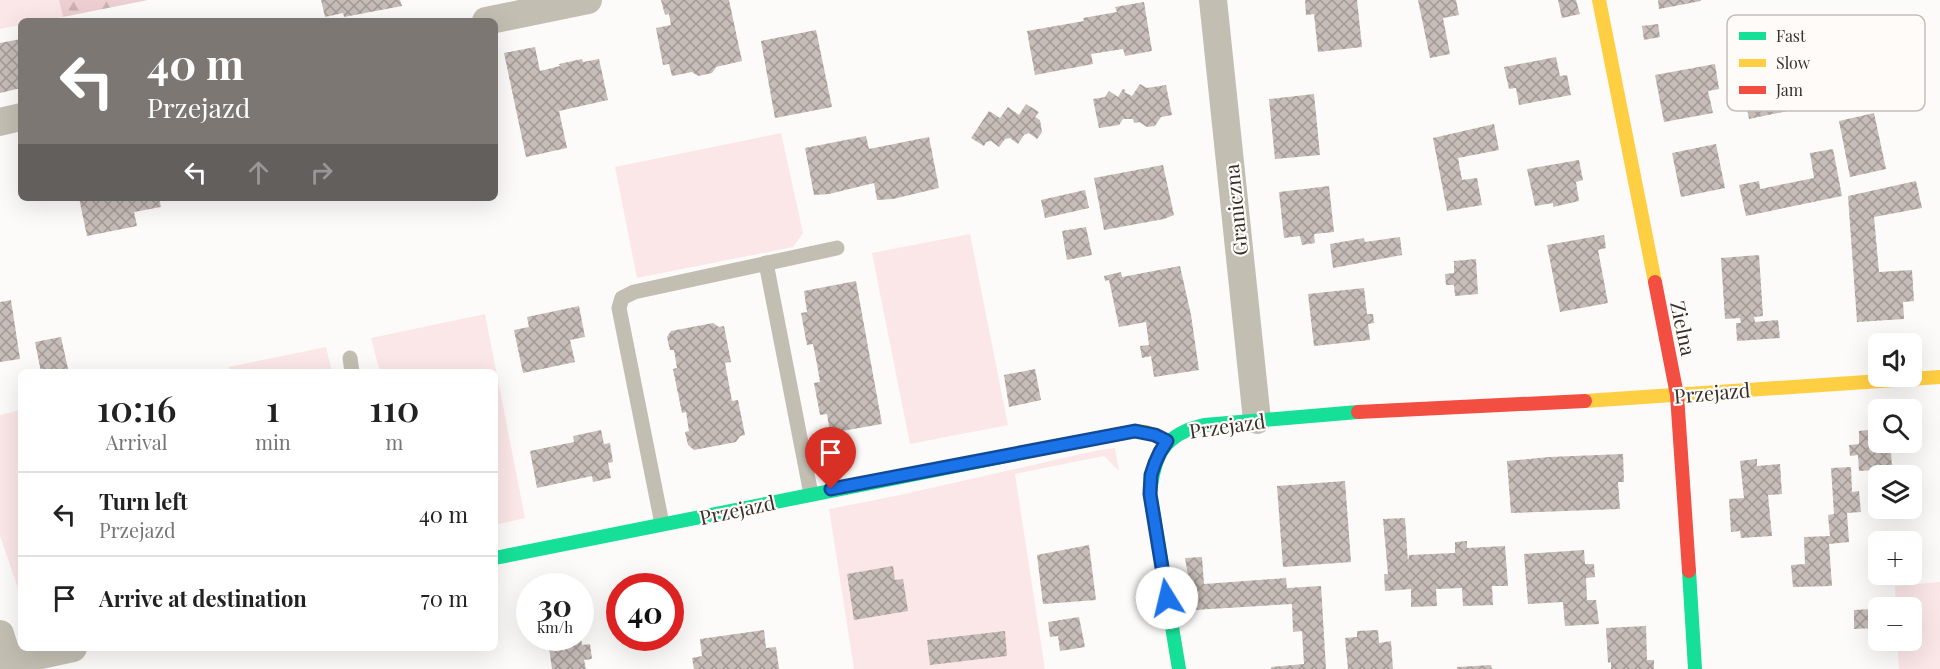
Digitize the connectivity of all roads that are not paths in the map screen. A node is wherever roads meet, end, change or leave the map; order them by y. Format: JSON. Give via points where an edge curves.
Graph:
{"nodes":[{"id":1,"x":588,"y":0,"type":"edge"},
{"id":2,"x":1213,"y":0,"type":"edge"},
{"id":3,"x":1599,"y":0,"type":"edge"},
{"id":4,"x":498,"y":19,"type":"edge"},
{"id":5,"x":18,"y":118,"type":"edge"},
{"id":6,"x":0,"y":122,"type":"edge"},
{"id":7,"x":837,"y":248,"type":"dead end"},
{"id":8,"x":766,"y":263,"type":"junction"},
{"id":9,"x":1940,"y":378,"type":"edge"},
{"id":10,"x":1677,"y":395,"type":"junction"},
{"id":11,"x":1257,"y":420,"type":"junction"},
{"id":12,"x":1167,"y":441,"type":"junction"},
{"id":13,"x":810,"y":494,"type":"junction"},
{"id":14,"x":662,"y":524,"type":"junction"},
{"id":15,"x":498,"y":557,"type":"edge"},
{"id":16,"x":0,"y":634,"type":"edge"},
{"id":17,"x":59,"y":651,"type":"edge"},
{"id":18,"x":5,"y":663,"type":"edge"},
{"id":19,"x":1179,"y":669,"type":"edge"},
{"id":20,"x":1695,"y":669,"type":"edge"}],
"edges":[{"from":1,"to":4,"type":"street"},
{"from":2,"to":11,"type":"street","name":"Graniczna"},
{"from":3,"to":10,"type":"street","name":"Zielna"},
{"from":5,"to":6,"type":"street"},
{"from":7,"to":8,"type":"lane"},
{"from":8,"to":13,"type":"lane"},
{"from":8,"to":14,"type":"lane","via":[[622,298],[619,308]]},
{"from":9,"to":10,"type":"street","name":"Przejazd"},
{"from":10,"to":11,"type":"street","name":"Przejazd"},
{"from":10,"to":20,"type":"street","name":"Zielna"},
{"from":11,"to":12,"type":"street","name":"Przejazd","via":[[1195,426]]},
{"from":12,"to":13,"type":"street","name":"Przejazd","via":[[1135,431]]},
{"from":12,"to":19,"type":"street","via":[[1151,475],[1150,494]]},
{"from":13,"to":14,"type":"street","name":"Przejazd"},
{"from":14,"to":15,"type":"street","name":"Przejazd"},
{"from":16,"to":18,"type":"street"},
{"from":17,"to":18,"type":"street"}]}
